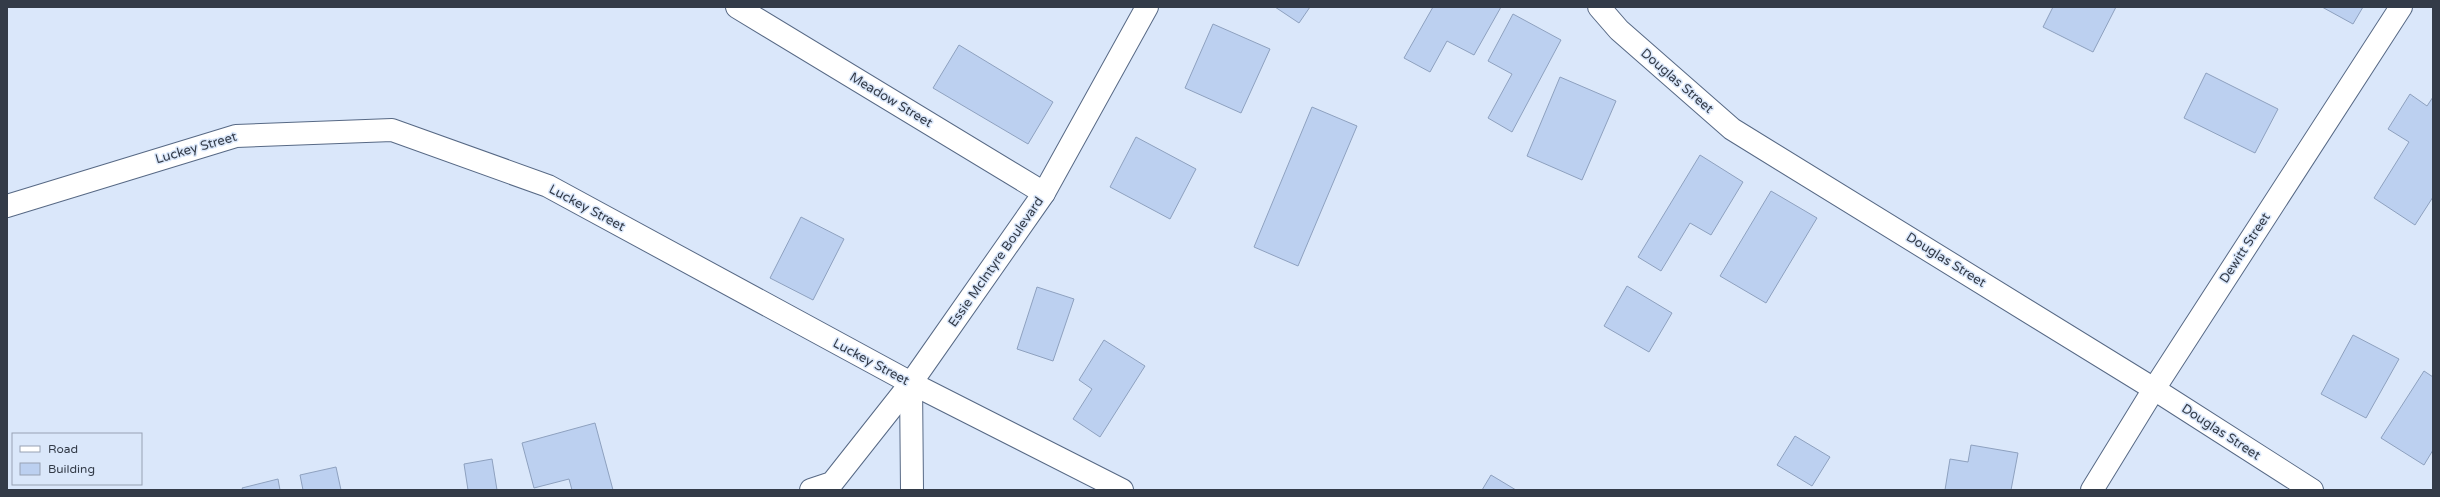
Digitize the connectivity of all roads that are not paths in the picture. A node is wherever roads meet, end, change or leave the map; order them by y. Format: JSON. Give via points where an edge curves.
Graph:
{"nodes":[{"id":1,"x":737,"y":7,"type":"edge"},
{"id":2,"x":1147,"y":7,"type":"edge"},
{"id":3,"x":1599,"y":7,"type":"edge"},
{"id":4,"x":2401,"y":7,"type":"edge"},
{"id":5,"x":1044,"y":193,"type":"junction"},
{"id":6,"x":7,"y":206,"type":"edge"},
{"id":7,"x":911,"y":383,"type":"junction"},
{"id":8,"x":2154,"y":389,"type":"junction"},
{"id":9,"x":811,"y":490,"type":"edge"},
{"id":10,"x":912,"y":490,"type":"edge"},
{"id":11,"x":1122,"y":490,"type":"edge"},
{"id":12,"x":2092,"y":490,"type":"edge"},
{"id":13,"x":2312,"y":490,"type":"edge"}],
"edges":[{"from":1,"to":5,"type":"street","name":"Meadow Street"},
{"from":2,"to":5,"type":"street","name":"Essie McIntyre Boulevard"},
{"from":3,"to":8,"type":"street","name":"Douglas Street","via":[[1619,30],[1732,129]]},
{"from":4,"to":8,"type":"street","name":"Dewitt Street"},
{"from":5,"to":7,"type":"street","name":"Essie McIntyre Boulevard"},
{"from":6,"to":7,"type":"street","name":"Luckey Street","via":[[236,136],[392,130],[548,186]]},
{"from":7,"to":9,"type":"street","name":"Essie McIntyre Boulevard","via":[[832,483]]},
{"from":7,"to":10,"type":"street"},
{"from":7,"to":11,"type":"street","name":"Luckey Street"},
{"from":8,"to":12,"type":"street","name":"Dewitt Street"},
{"from":8,"to":13,"type":"street","name":"Douglas Street"}]}
